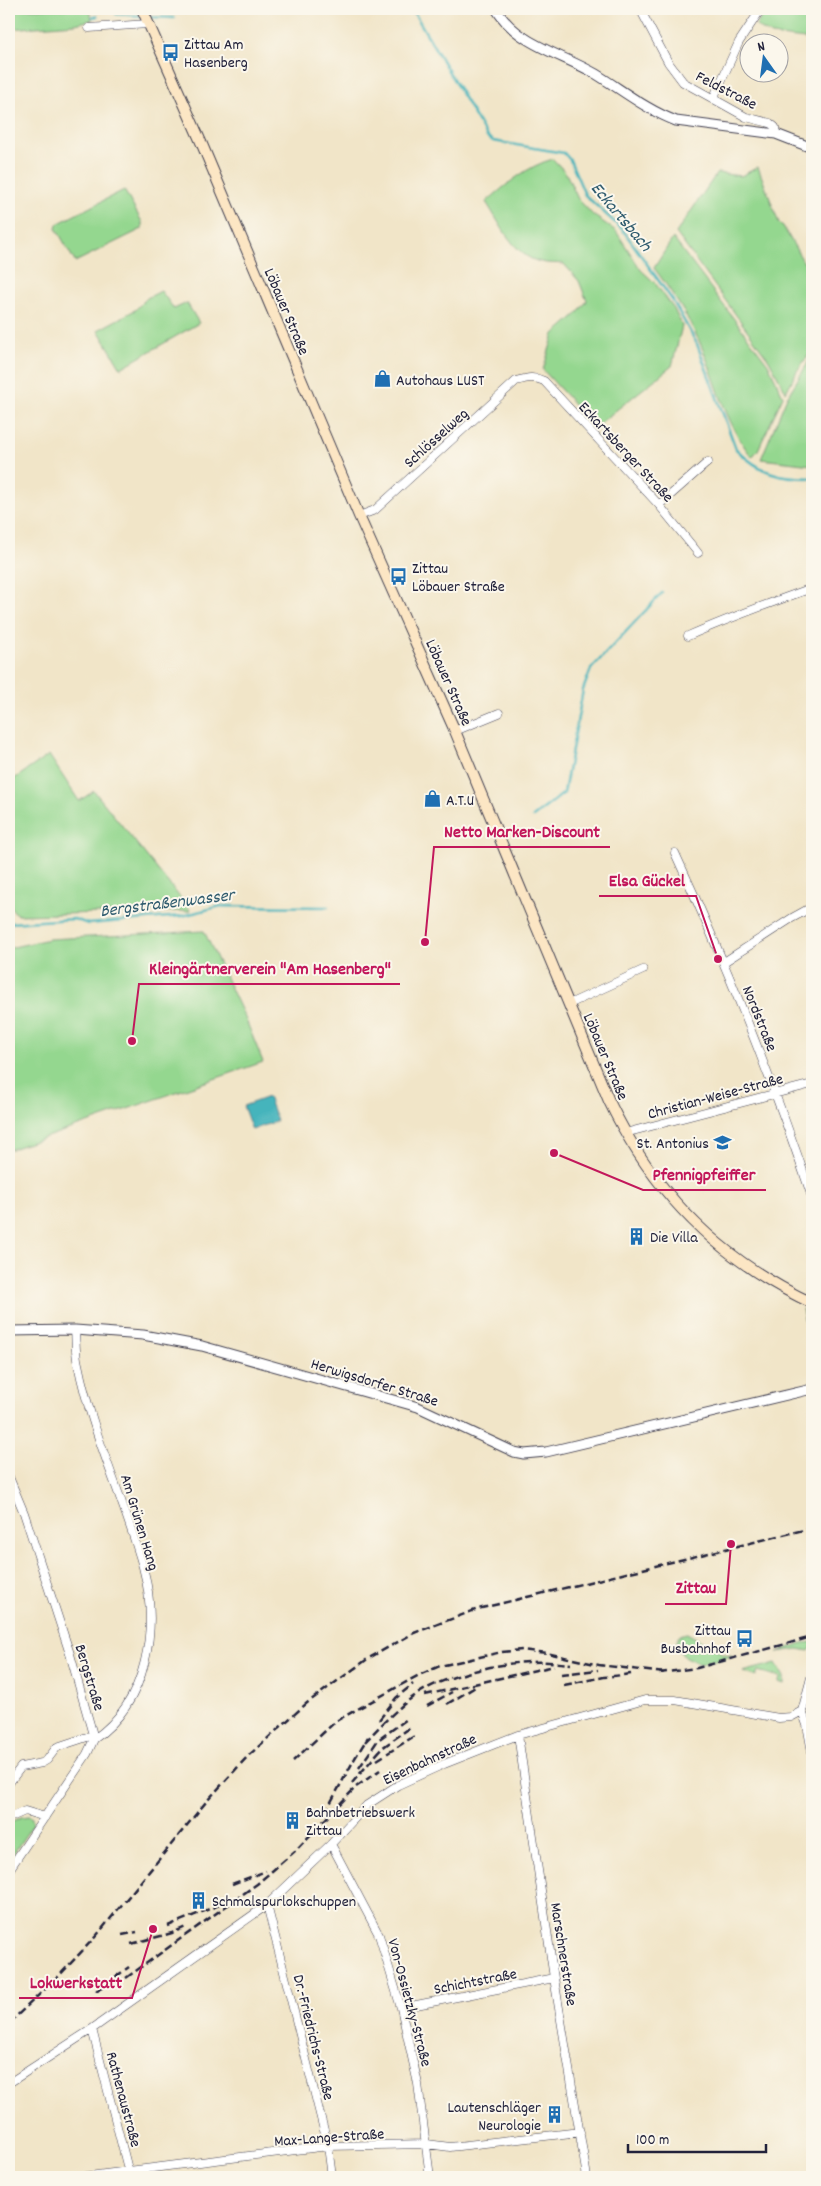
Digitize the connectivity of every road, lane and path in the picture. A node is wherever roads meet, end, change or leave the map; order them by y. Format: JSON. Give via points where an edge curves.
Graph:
{"nodes":[{"id":1,"x":496,"y":9,"type":"edge"},
{"id":2,"x":640,"y":9,"type":"edge"},
{"id":3,"x":761,"y":9,"type":"edge"},
{"id":4,"x":145,"y":16,"type":"edge"},
{"id":5,"x":89,"y":28,"type":"dead end"},
{"id":6,"x":713,"y":99,"type":"junction"},
{"id":7,"x":776,"y":134,"type":"junction"},
{"id":8,"x":812,"y":148,"type":"edge"},
{"id":9,"x":528,"y":378,"type":"joint"},
{"id":10,"x":708,"y":462,"type":"dead end"},
{"id":11,"x":659,"y":505,"type":"junction"},
{"id":12,"x":359,"y":516,"type":"junction"},
{"id":13,"x":698,"y":553,"type":"dead end"},
{"id":14,"x":812,"y":588,"type":"edge"},
{"id":15,"x":688,"y":636,"type":"dead end"},
{"id":16,"x":499,"y":713,"type":"dead end"},
{"id":17,"x":455,"y":731,"type":"junction"},
{"id":18,"x":675,"y":853,"type":"dead end"},
{"id":19,"x":812,"y":907,"type":"edge"},
{"id":20,"x":724,"y":962,"type":"junction"},
{"id":21,"x":643,"y":970,"type":"dead end"},
{"id":22,"x":569,"y":1004,"type":"junction"},
{"id":23,"x":812,"y":1084,"type":"edge"},
{"id":24,"x":776,"y":1093,"type":"junction"},
{"id":25,"x":625,"y":1133,"type":"junction"},
{"id":26,"x":812,"y":1197,"type":"edge"},
{"id":27,"x":812,"y":1303,"type":"edge"},
{"id":28,"x":75,"y":1330,"type":"junction"},
{"id":29,"x":9,"y":1331,"type":"edge"},
{"id":30,"x":812,"y":1389,"type":"edge"},
{"id":31,"x":9,"y":1477,"type":"edge"},
{"id":32,"x":812,"y":1674,"type":"edge"},
{"id":33,"x":802,"y":1711,"type":"junction"},
{"id":34,"x":518,"y":1735,"type":"junction"},
{"id":35,"x":94,"y":1737,"type":"junction"},
{"id":36,"x":812,"y":1752,"type":"edge"},
{"id":37,"x":9,"y":1783,"type":"edge"},
{"id":38,"x":45,"y":1817,"type":"junction"},
{"id":39,"x":9,"y":1818,"type":"edge"},
{"id":40,"x":331,"y":1844,"type":"junction"},
{"id":41,"x":9,"y":1870,"type":"edge"},
{"id":42,"x":267,"y":1904,"type":"junction"},
{"id":43,"x":554,"y":1978,"type":"junction"},
{"id":44,"x":401,"y":2008,"type":"junction"},
{"id":45,"x":92,"y":2029,"type":"junction"},
{"id":46,"x":9,"y":2084,"type":"edge"},
{"id":47,"x":580,"y":2132,"type":"junction"},
{"id":48,"x":427,"y":2144,"type":"junction"},
{"id":49,"x":328,"y":2146,"type":"junction"},
{"id":50,"x":130,"y":2174,"type":"edge"},
{"id":51,"x":81,"y":2177,"type":"edge"},
{"id":52,"x":332,"y":2177,"type":"edge"},
{"id":53,"x":430,"y":2177,"type":"edge"},
{"id":54,"x":587,"y":2177,"type":"edge"}],
"edges":[{"from":1,"to":7,"type":"street","via":[[527,39],[594,73],[661,115],[683,122]]},
{"from":2,"to":6,"type":"street","name":"Feldstraße","via":[[668,62],[683,82]]},
{"from":3,"to":6,"type":"street","via":[[740,42]]},
{"from":4,"to":5,"type":"street"},
{"from":4,"to":12,"type":"main road","name":"Löbauer Straße"},
{"from":6,"to":7,"type":"street","name":"Feldstraße","via":[[746,117],[770,123]]},
{"from":7,"to":8,"type":"street"},
{"from":9,"to":11,"type":"street","name":"Eckartsberger Straße","via":[[544,381]]},
{"from":9,"to":12,"type":"street","name":"Schlösselweg","via":[[516,381],[374,510]]},
{"from":10,"to":11,"type":"street"},
{"from":11,"to":13,"type":"street","name":"Eckartsberger Straße"},
{"from":12,"to":17,"type":"main road","name":"Löbauer Straße"},
{"from":14,"to":15,"type":"street","via":[[736,614]]},
{"from":16,"to":17,"type":"street"},
{"from":17,"to":22,"type":"main road","name":"Löbauer Straße"},
{"from":18,"to":20,"type":"street","name":"Nordstraße"},
{"from":19,"to":20,"type":"street"},
{"from":20,"to":24,"type":"street","name":"Nordstraße"},
{"from":21,"to":22,"type":"street"},
{"from":22,"to":25,"type":"main road","name":"Löbauer Straße"},
{"from":23,"to":24,"type":"street","name":"Christian-Weise-Straße"},
{"from":24,"to":25,"type":"street","name":"Christian-Weise-Straße"},
{"from":24,"to":26,"type":"street","name":"Nordstraße"},
{"from":25,"to":27,"type":"main road","name":"Löbauer Straße","via":[[654,1177],[696,1224],[754,1272]]},
{"from":28,"to":29,"type":"street","name":"Herwigsdorfer Straße"},
{"from":28,"to":30,"type":"street","name":"Herwigsdorfer Straße","via":[[143,1335],[264,1362],[418,1407],[524,1454],[546,1452]]},
{"from":28,"to":35,"type":"street","name":"Am Grünen Hang","via":[[77,1363],[94,1423],[143,1568],[150,1621],[146,1655],[134,1693],[107,1730]]},
{"from":31,"to":35,"type":"street","name":"Bergstraße","via":[[24,1513]]},
{"from":32,"to":33,"type":"street"},
{"from":33,"to":34,"type":"street","name":"Eisenbahnstraße","via":[[791,1717],[779,1718],[660,1699],[637,1702]]},
{"from":33,"to":36,"type":"street"},
{"from":34,"to":40,"type":"street","name":"Eisenbahnstraße","via":[[398,1785],[367,1805]]},
{"from":34,"to":43,"type":"street","name":"Marschnerstraße"},
{"from":35,"to":37,"type":"street","via":[[57,1747],[42,1763],[21,1767]]},
{"from":35,"to":38,"type":"street","via":[[88,1754]]},
{"from":38,"to":39,"type":"street","via":[[25,1811]]},
{"from":38,"to":41,"type":"street"},
{"from":40,"to":42,"type":"street","name":"Eisenbahnstraße"},
{"from":40,"to":44,"type":"street","name":"Von-Ossietzky-Straße","via":[[379,1935]]},
{"from":42,"to":45,"type":"street","name":"Eisenbahnstraße"},
{"from":42,"to":49,"type":"street","name":"Dr.-Friedrichs-Straße"},
{"from":43,"to":44,"type":"street","name":"Schichtstraße"},
{"from":43,"to":47,"type":"street","name":"Marschnerstraße"},
{"from":44,"to":48,"type":"street","name":"Von-Ossietzky-Straße"},
{"from":45,"to":46,"type":"street","name":"Eisenbahnstraße"},
{"from":45,"to":50,"type":"street","name":"Rathenaustraße"},
{"from":47,"to":48,"type":"street","name":"Max-Lange-Straße","via":[[450,2147]]},
{"from":47,"to":54,"type":"street","name":"Marschnerstraße"},
{"from":48,"to":49,"type":"street","name":"Max-Lange-Straße"},
{"from":48,"to":53,"type":"street","name":"Von-Ossietzky-Straße"},
{"from":49,"to":50,"type":"street","name":"Max-Lange-Straße"},
{"from":49,"to":52,"type":"street","name":"Dr.-Friedrichs-Straße"},
{"from":50,"to":51,"type":"street","name":"Max-Lange-Straße"}]}
